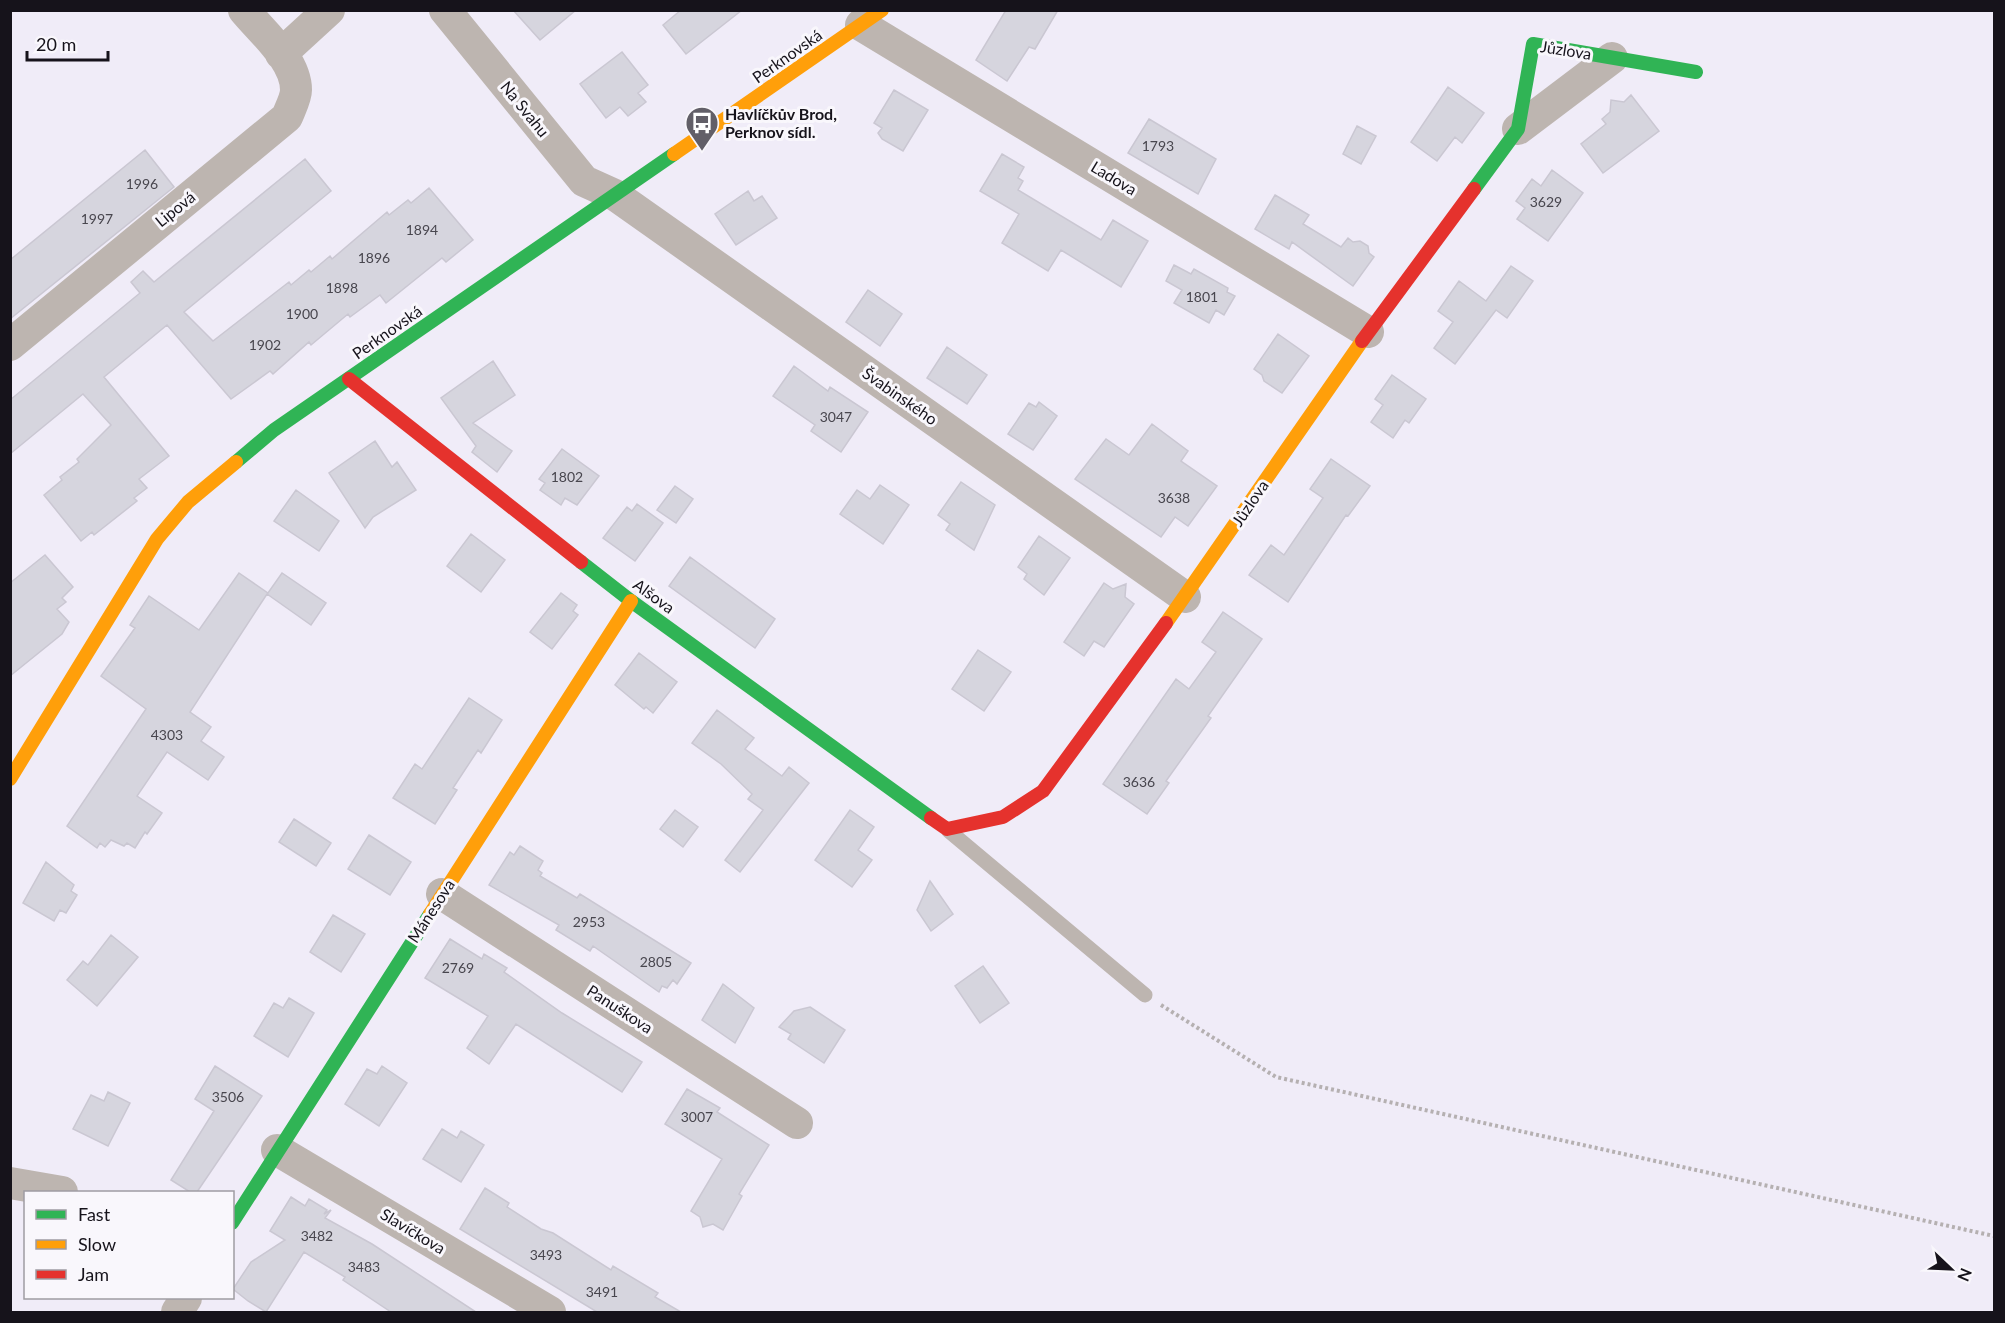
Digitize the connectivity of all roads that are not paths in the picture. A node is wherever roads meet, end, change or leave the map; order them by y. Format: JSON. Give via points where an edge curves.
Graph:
{"nodes":[{"id":1,"x":244,"y":10,"type":"edge"},
{"id":2,"x":329,"y":10,"type":"edge"},
{"id":3,"x":445,"y":10,"type":"edge"},
{"id":4,"x":872,"y":18,"type":"edge"},
{"id":5,"x":281,"y":54,"type":"junction"},
{"id":6,"x":1612,"y":58,"type":"junction"},
{"id":7,"x":1696,"y":72,"type":"dead end"},
{"id":8,"x":1518,"y":129,"type":"junction"},
{"id":9,"x":615,"y":195,"type":"junction"},
{"id":10,"x":1368,"y":332,"type":"junction"},
{"id":11,"x":10,"y":345,"type":"edge"},
{"id":12,"x":349,"y":379,"type":"junction"},
{"id":13,"x":1185,"y":597,"type":"junction"},
{"id":14,"x":631,"y":601,"type":"junction"},
{"id":15,"x":10,"y":779,"type":"edge"},
{"id":16,"x":947,"y":829,"type":"junction"},
{"id":17,"x":442,"y":894,"type":"junction"},
{"id":18,"x":1145,"y":995,"type":"road end"},
{"id":19,"x":797,"y":1122,"type":"dead end"},
{"id":20,"x":277,"y":1150,"type":"junction"},
{"id":21,"x":10,"y":1183,"type":"edge"},
{"id":22,"x":56,"y":1191,"type":"edge"},
{"id":23,"x":234,"y":1220,"type":"edge"},
{"id":24,"x":185,"y":1299,"type":"edge"},
{"id":25,"x":177,"y":1312,"type":"edge"},
{"id":26,"x":550,"y":1312,"type":"edge"}],
"edges":[{"from":1,"to":5,"type":"street"},
{"from":2,"to":5,"type":"street"},
{"from":3,"to":9,"type":"street","name":"Na Svahu","via":[[584,181]]},
{"from":4,"to":9,"type":"street","name":"Perknovská"},
{"from":4,"to":10,"type":"street","name":"Ladova"},
{"from":5,"to":11,"type":"street","name":"Lipová","via":[[293,75],[296,91],[287,117]]},
{"from":6,"to":7,"type":"street","name":"Jůzlova"},
{"from":6,"to":8,"type":"street","name":"Jůzlova"},
{"from":6,"to":8,"type":"street","name":"Jůzlova","via":[[1533,44]]},
{"from":8,"to":10,"type":"street","name":"Jůzlova"},
{"from":9,"to":12,"type":"street","name":"Perknovská"},
{"from":9,"to":13,"type":"street","name":"Švabinského"},
{"from":10,"to":13,"type":"street","name":"Jůzlova"},
{"from":12,"to":14,"type":"street","name":"Alšova"},
{"from":12,"to":15,"type":"street","name":"Perknovská","via":[[274,430],[188,502],[158,539]]},
{"from":13,"to":16,"type":"street","name":"Jůzlova","via":[[1043,791],[1003,817]]},
{"from":14,"to":16,"type":"street","name":"Alšova"},
{"from":14,"to":17,"type":"street","name":"Mánesova"},
{"from":16,"to":18,"type":"lane"},
{"from":17,"to":19,"type":"street","name":"Panuškova"},
{"from":17,"to":20,"type":"street","name":"Mánesova"},
{"from":20,"to":23,"type":"street","name":"Mánesova"},
{"from":20,"to":26,"type":"street","name":"Slavíčkova"},
{"from":21,"to":22,"type":"street"},
{"from":24,"to":25,"type":"street"}]}
